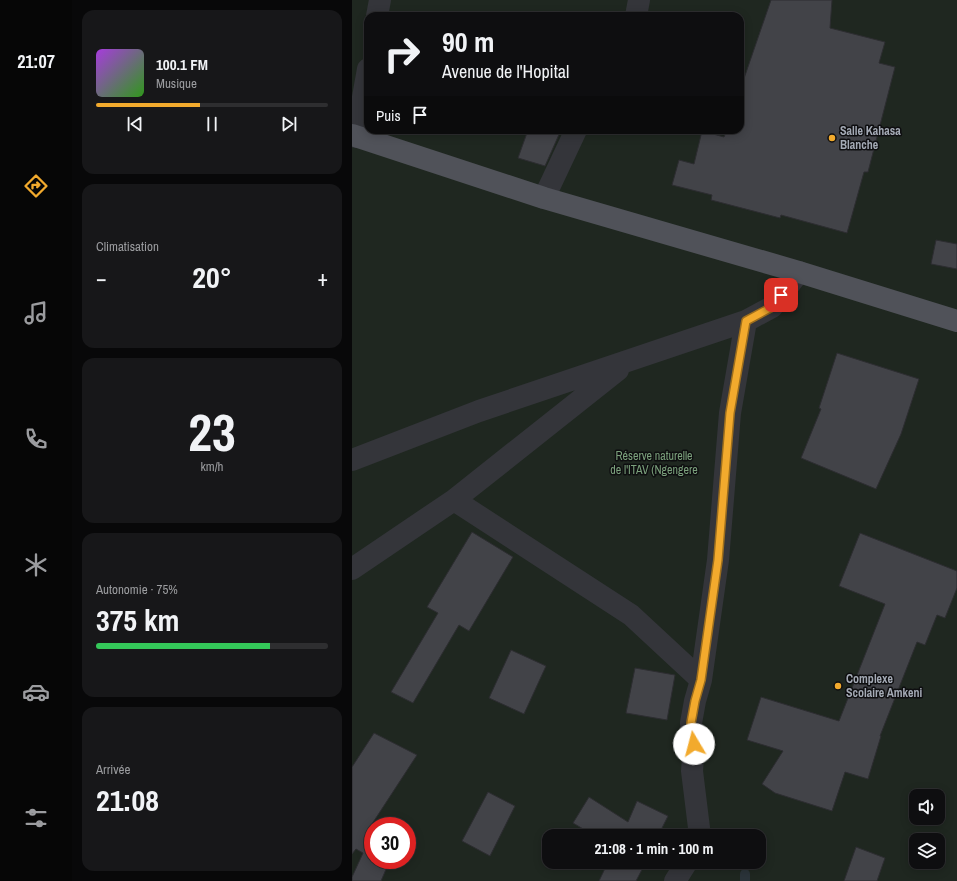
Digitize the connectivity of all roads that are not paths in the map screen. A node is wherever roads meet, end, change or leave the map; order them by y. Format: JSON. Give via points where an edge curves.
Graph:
{"nodes":[{"id":1,"x":380,"y":0,"type":"edge"},
{"id":2,"x":639,"y":0,"type":"edge"},
{"id":3,"x":378,"y":12,"type":"edge"},
{"id":4,"x":637,"y":12,"type":"edge"},
{"id":5,"x":364,"y":88,"type":"edge"},
{"id":6,"x":574,"y":134,"type":"edge"},
{"id":7,"x":354,"y":136,"type":"edge"},
{"id":8,"x":544,"y":198,"type":"junction"},
{"id":9,"x":799,"y":272,"type":"junction"},
{"id":10,"x":746,"y":321,"type":"junction"},
{"id":11,"x":957,"y":321,"type":"edge"},
{"id":12,"x":632,"y":360,"type":"junction"},
{"id":13,"x":352,"y":460,"type":"edge"},
{"id":14,"x":454,"y":500,"type":"junction"},
{"id":15,"x":352,"y":569,"type":"edge"},
{"id":16,"x":701,"y":680,"type":"junction"},
{"id":17,"x":699,"y":829,"type":"edge"},
{"id":18,"x":683,"y":869,"type":"edge"},
{"id":19,"x":675,"y":881,"type":"edge"}],
"edges":[{"from":1,"to":3,"type":"street"},
{"from":2,"to":4,"type":"street"},
{"from":5,"to":7,"type":"street"},
{"from":6,"to":8,"type":"street"},
{"from":7,"to":8,"type":"main road"},
{"from":8,"to":9,"type":"main road"},
{"from":9,"to":10,"type":"street","via":[[772,307]]},
{"from":9,"to":11,"type":"main road"},
{"from":10,"to":12,"type":"street"},
{"from":10,"to":16,"type":"street","via":[[730,413],[718,560]]},
{"from":12,"to":13,"type":"street","via":[[479,411]]},
{"from":12,"to":14,"type":"street"},
{"from":14,"to":15,"type":"street"},
{"from":14,"to":16,"type":"street","via":[[631,615]]},
{"from":16,"to":17,"type":"street","via":[[691,723],[694,744],[692,771]]},
{"from":18,"to":19,"type":"street"}]}
